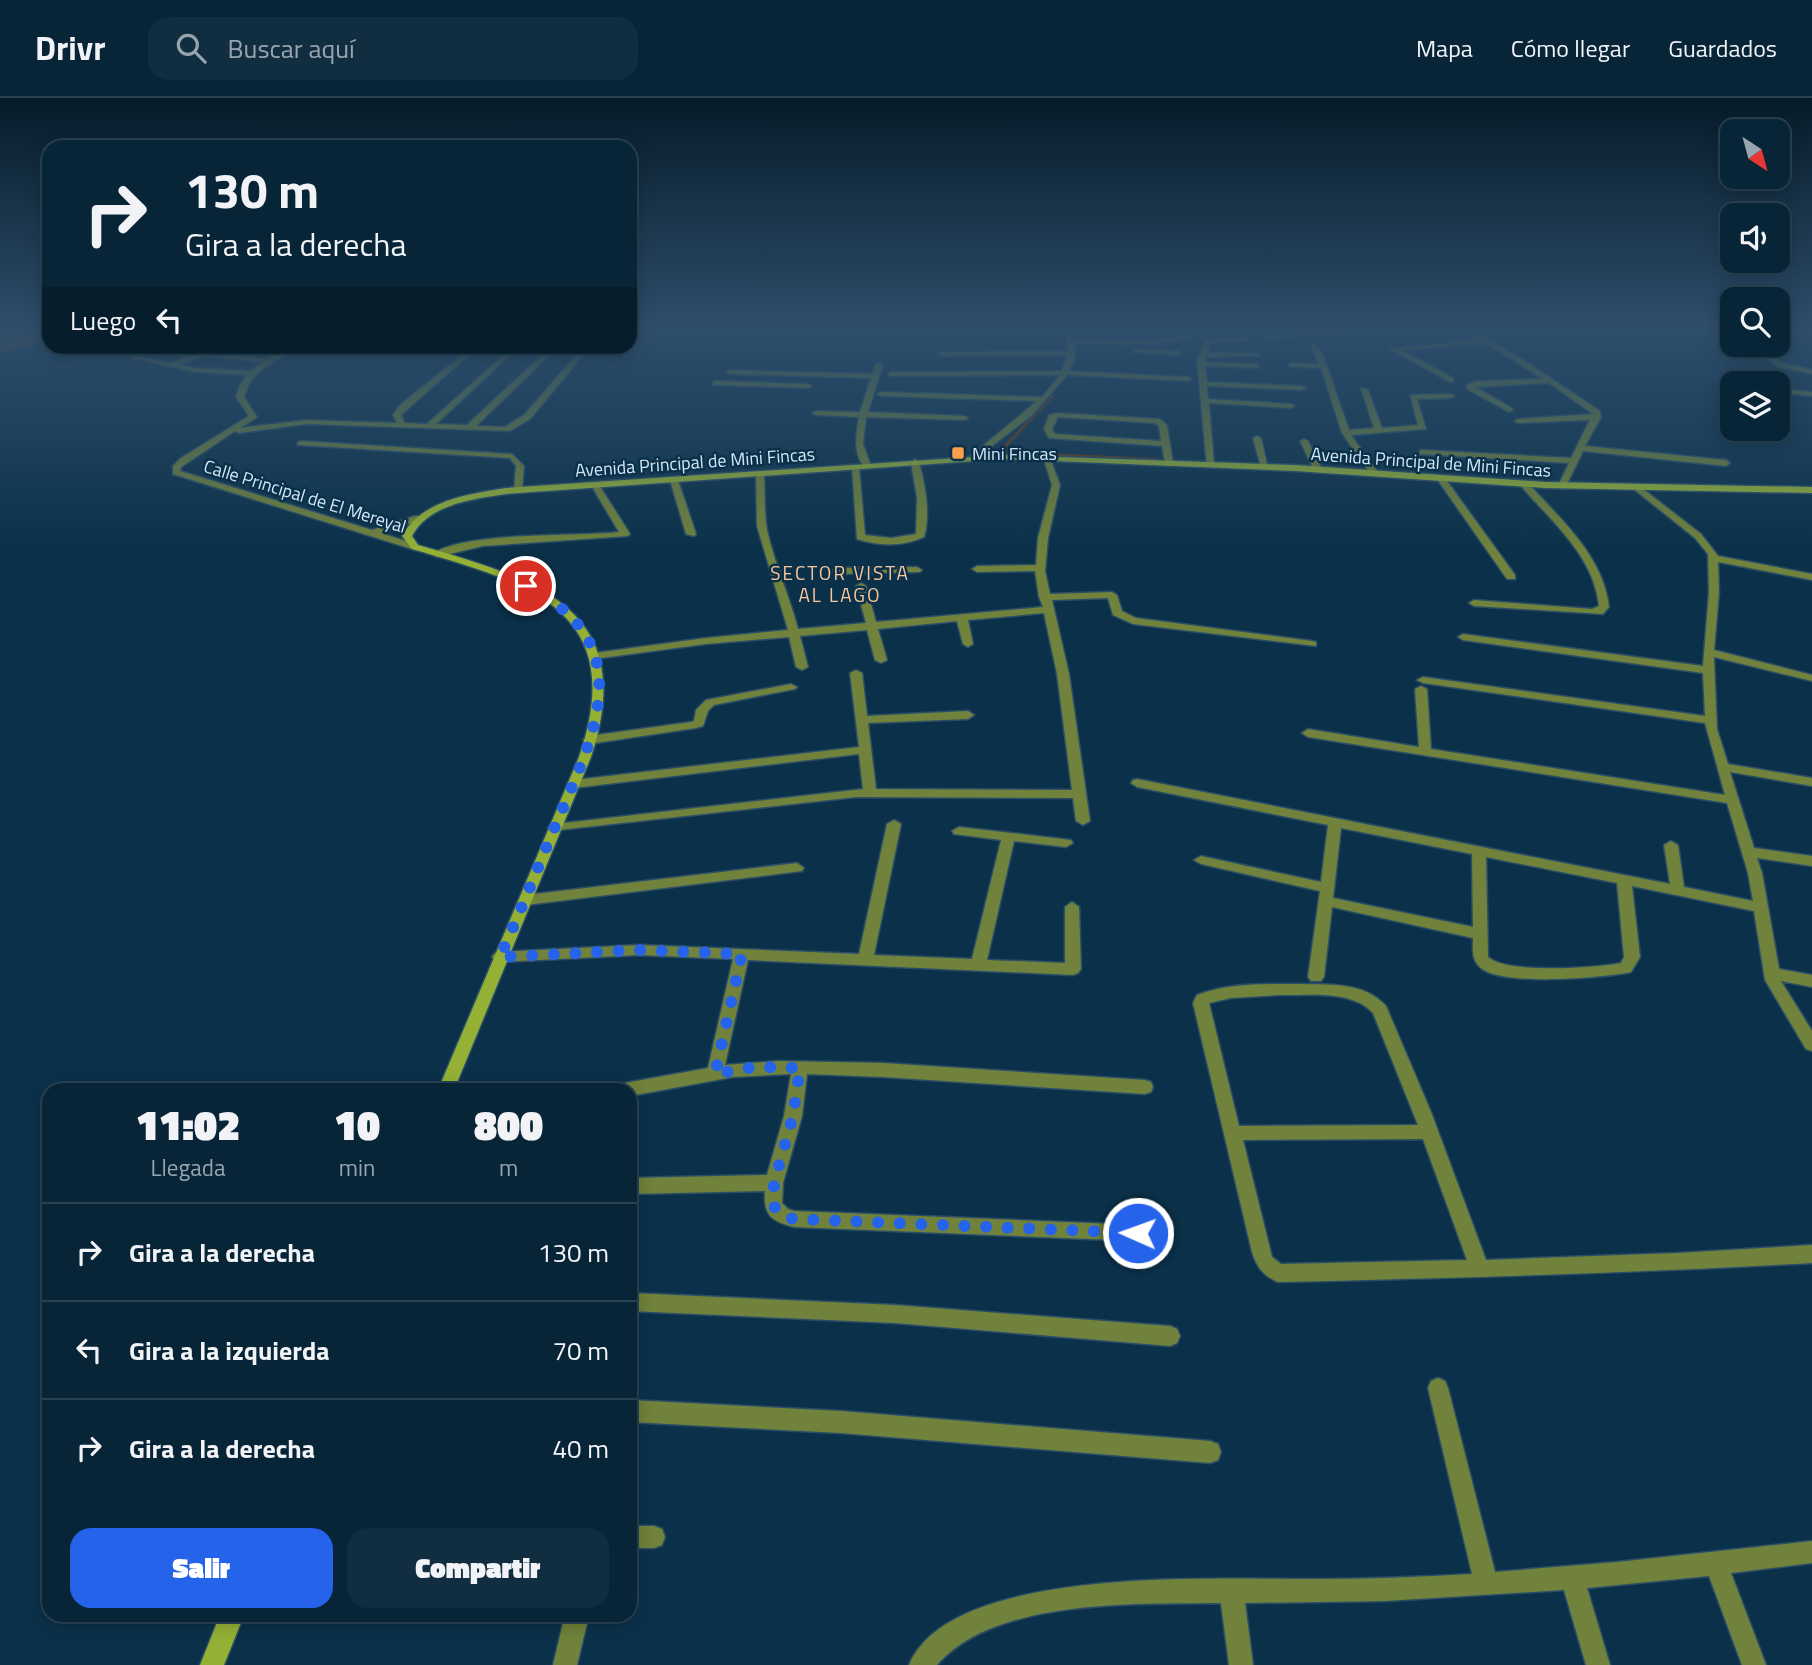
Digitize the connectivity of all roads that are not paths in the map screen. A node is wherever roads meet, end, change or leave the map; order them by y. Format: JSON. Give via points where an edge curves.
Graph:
{"nodes":[{"id":1,"x":246,"y":404,"type":"edge"},
{"id":2,"x":406,"y":404,"type":"edge"},
{"id":3,"x":453,"y":404,"type":"edge"},
{"id":4,"x":494,"y":404,"type":"edge"},
{"id":5,"x":536,"y":404,"type":"edge"},
{"id":6,"x":866,"y":404,"type":"edge"},
{"id":7,"x":1037,"y":404,"type":"edge"},
{"id":8,"x":1337,"y":404,"type":"edge"},
{"id":9,"x":1369,"y":404,"type":"edge"},
{"id":10,"x":1415,"y":404,"type":"edge"},
{"id":11,"x":1501,"y":404,"type":"edge"},
{"id":12,"x":1586,"y":404,"type":"edge"},
{"id":13,"x":1207,"y":406,"type":"junction"},
{"id":14,"x":1291,"y":406,"type":"dead end"},
{"id":15,"x":1510,"y":410,"type":"dead end"},
{"id":16,"x":816,"y":413,"type":"dead end"},
{"id":17,"x":1272,"y":414,"type":"dead end"},
{"id":18,"x":863,"y":415,"type":"junction"},
{"id":19,"x":1597,"y":417,"type":"junction"},
{"id":20,"x":964,"y":418,"type":"dead end"},
{"id":21,"x":1518,"y":421,"type":"dead end"},
{"id":22,"x":402,"y":426,"type":"junction"},
{"id":23,"x":428,"y":427,"type":"junction"},
{"id":24,"x":469,"y":428,"type":"junction"},
{"id":25,"x":1378,"y":431,"type":"junction"},
{"id":26,"x":1346,"y":433,"type":"junction"},
{"id":27,"x":224,"y":435,"type":"junction"},
{"id":28,"x":1257,"y":438,"type":"dead end"},
{"id":29,"x":1304,"y":441,"type":"dead end"},
{"id":30,"x":302,"y":443,"type":"dead end"},
{"id":31,"x":1166,"y":444,"type":"junction"},
{"id":32,"x":1581,"y":448,"type":"junction"},
{"id":33,"x":1423,"y":452,"type":"dead end"},
{"id":34,"x":974,"y":458,"type":"junction"},
{"id":35,"x":1046,"y":458,"type":"junction"},
{"id":36,"x":1575,"y":461,"type":"junction"},
{"id":37,"x":915,"y":462,"type":"junction"},
{"id":38,"x":1169,"y":463,"type":"junction"},
{"id":39,"x":1726,"y":463,"type":"dead end"},
{"id":40,"x":1210,"y":465,"type":"junction"},
{"id":41,"x":867,"y":466,"type":"junction"},
{"id":42,"x":855,"y":467,"type":"junction"},
{"id":43,"x":1265,"y":467,"type":"junction"},
{"id":44,"x":1318,"y":470,"type":"junction"},
{"id":45,"x":760,"y":474,"type":"junction"},
{"id":46,"x":1375,"y":474,"type":"junction"},
{"id":47,"x":1441,"y":479,"type":"junction"},
{"id":48,"x":674,"y":480,"type":"junction"},
{"id":49,"x":1524,"y":484,"type":"junction"},
{"id":50,"x":595,"y":485,"type":"junction"},
{"id":51,"x":1562,"y":486,"type":"junction"},
{"id":52,"x":1638,"y":488,"type":"junction"},
{"id":53,"x":518,"y":490,"type":"junction"},
{"id":54,"x":1812,"y":490,"type":"edge"},
{"id":55,"x":418,"y":518,"type":"junction"},
{"id":56,"x":369,"y":533,"type":"junction"},
{"id":57,"x":691,"y":534,"type":"dead end"},
{"id":58,"x":415,"y":547,"type":"junction"},
{"id":59,"x":437,"y":554,"type":"junction"},
{"id":60,"x":1714,"y":558,"type":"junction"},
{"id":61,"x":1039,"y":568,"type":"junction"},
{"id":62,"x":977,"y":569,"type":"dead end"},
{"id":63,"x":917,"y":570,"type":"dead end"},
{"id":64,"x":835,"y":571,"type":"dead end"},
{"id":65,"x":1812,"y":577,"type":"edge"},
{"id":66,"x":1511,"y":578,"type":"dead end"},
{"id":67,"x":861,"y":586,"type":"dead end"},
{"id":68,"x":1044,"y":597,"type":"junction"},
{"id":69,"x":1474,"y":603,"type":"dead end"},
{"id":70,"x":1048,"y":610,"type":"junction"},
{"id":71,"x":962,"y":619,"type":"junction"},
{"id":72,"x":872,"y":627,"type":"junction"},
{"id":73,"x":794,"y":633,"type":"junction"},
{"id":74,"x":1463,"y":637,"type":"dead end"},
{"id":75,"x":968,"y":644,"type":"dead end"},
{"id":76,"x":1312,"y":644,"type":"dead end"},
{"id":77,"x":1709,"y":652,"type":"junction"},
{"id":78,"x":594,"y":656,"type":"junction"},
{"id":79,"x":881,"y":660,"type":"dead end"},
{"id":80,"x":802,"y":667,"type":"dead end"},
{"id":81,"x":1708,"y":670,"type":"junction"},
{"id":82,"x":856,"y":673,"type":"dead end"},
{"id":83,"x":1812,"y":678,"type":"edge"},
{"id":84,"x":791,"y":687,"type":"dead end"},
{"id":85,"x":968,"y":715,"type":"dead end"},
{"id":86,"x":863,"y":720,"type":"junction"},
{"id":87,"x":1709,"y":720,"type":"junction"},
{"id":88,"x":1308,"y":733,"type":"dead end"},
{"id":89,"x":589,"y":740,"type":"junction"},
{"id":90,"x":866,"y":750,"type":"junction"},
{"id":91,"x":1425,"y":752,"type":"junction"},
{"id":92,"x":1722,"y":767,"type":"junction"},
{"id":93,"x":1812,"y":782,"type":"edge"},
{"id":94,"x":1137,"y":783,"type":"dead end"},
{"id":95,"x":574,"y":784,"type":"junction"},
{"id":96,"x":870,"y":792,"type":"junction"},
{"id":97,"x":1080,"y":794,"type":"junction"},
{"id":98,"x":1733,"y":800,"type":"junction"},
{"id":99,"x":1083,"y":821,"type":"dead end"},
{"id":100,"x":1335,"y":823,"type":"junction"},
{"id":101,"x":894,"y":824,"type":"dead end"},
{"id":102,"x":555,"y":828,"type":"junction"},
{"id":103,"x":959,"y":831,"type":"dead end"},
{"id":104,"x":1008,"y":837,"type":"junction"},
{"id":105,"x":1066,"y":843,"type":"dead end"},
{"id":106,"x":1671,"y":845,"type":"dead end"},
{"id":107,"x":1479,"y":852,"type":"junction"},
{"id":108,"x":1749,"y":852,"type":"junction"},
{"id":109,"x":1202,"y":860,"type":"dead end"},
{"id":110,"x":1812,"y":861,"type":"edge"},
{"id":111,"x":797,"y":868,"type":"dead end"},
{"id":112,"x":1624,"y":881,"type":"junction"},
{"id":113,"x":1678,"y":892,"type":"junction"},
{"id":114,"x":1326,"y":895,"type":"junction"},
{"id":115,"x":526,"y":900,"type":"junction"},
{"id":116,"x":1072,"y":907,"type":"dead end"},
{"id":117,"x":1760,"y":907,"type":"junction"},
{"id":118,"x":1480,"y":934,"type":"junction"},
{"id":119,"x":742,"y":954,"type":"junction"},
{"id":120,"x":500,"y":957,"type":"junction"},
{"id":121,"x":865,"y":960,"type":"junction"},
{"id":122,"x":979,"y":963,"type":"junction"},
{"id":123,"x":1771,"y":973,"type":"junction"},
{"id":124,"x":1316,"y":977,"type":"dead end"},
{"id":125,"x":1812,"y":981,"type":"edge"},
{"id":126,"x":1812,"y":1045,"type":"edge"},
{"id":127,"x":800,"y":1068,"type":"junction"},
{"id":128,"x":715,"y":1074,"type":"junction"},
{"id":129,"x":449,"y":1083,"type":"edge"},
{"id":130,"x":1145,"y":1087,"type":"dead end"},
{"id":131,"x":637,"y":1088,"type":"edge"},
{"id":132,"x":1429,"y":1132,"type":"junction"},
{"id":133,"x":1232,"y":1133,"type":"junction"},
{"id":134,"x":774,"y":1183,"type":"junction"},
{"id":135,"x":637,"y":1186,"type":"edge"},
{"id":136,"x":1138,"y":1233,"type":"dead end"},
{"id":137,"x":1812,"y":1254,"type":"edge"},
{"id":138,"x":1480,"y":1269,"type":"junction"},
{"id":139,"x":637,"y":1302,"type":"edge"},
{"id":140,"x":1170,"y":1336,"type":"dead end"},
{"id":141,"x":1438,"y":1388,"type":"dead end"},
{"id":142,"x":637,"y":1411,"type":"edge"},
{"id":143,"x":1210,"y":1452,"type":"dead end"},
{"id":144,"x":637,"y":1537,"type":"edge"},
{"id":145,"x":654,"y":1537,"type":"dead end"},
{"id":146,"x":1812,"y":1552,"type":"edge"},
{"id":147,"x":1716,"y":1564,"type":"junction"},
{"id":148,"x":1572,"y":1577,"type":"junction"},
{"id":149,"x":1486,"y":1584,"type":"junction"},
{"id":150,"x":1231,"y":1590,"type":"junction"},
{"id":151,"x":229,"y":1622,"type":"edge"},
{"id":152,"x":575,"y":1622,"type":"edge"},
{"id":153,"x":212,"y":1665,"type":"edge"},
{"id":154,"x":565,"y":1665,"type":"edge"},
{"id":155,"x":921,"y":1665,"type":"edge"},
{"id":156,"x":1241,"y":1665,"type":"edge"},
{"id":157,"x":1598,"y":1665,"type":"edge"},
{"id":158,"x":1754,"y":1665,"type":"edge"}],
"edges":[{"from":1,"to":27,"type":"street","name":"Calle Principal de El Mereyal","via":[[253,417]]},
{"from":2,"to":22,"type":"street","via":[[397,415]]},
{"from":3,"to":23,"type":"street"},
{"from":4,"to":24,"type":"street"},
{"from":5,"to":24,"type":"street","via":[[518,424],[504,429]]},
{"from":6,"to":18,"type":"street"},
{"from":7,"to":34,"type":"street"},
{"from":8,"to":26,"type":"street"},
{"from":9,"to":25,"type":"street"},
{"from":10,"to":25,"type":"street","via":[[1423,427]]},
{"from":11,"to":15,"type":"street"},
{"from":12,"to":19,"type":"street"},
{"from":13,"to":14,"type":"street"},
{"from":13,"to":17,"type":"street"},
{"from":13,"to":40,"type":"street"},
{"from":16,"to":18,"type":"street"},
{"from":18,"to":20,"type":"street"},
{"from":18,"to":41,"type":"street","via":[[859,444]]},
{"from":19,"to":21,"type":"street"},
{"from":19,"to":32,"type":"street"},
{"from":22,"to":23,"type":"street"},
{"from":22,"to":27,"type":"street","via":[[292,422]]},
{"from":23,"to":24,"type":"street"},
{"from":25,"to":26,"type":"street"},
{"from":26,"to":46,"type":"street"},
{"from":27,"to":56,"type":"street","name":"Calle Principal de El Mereyal","via":[[184,460],[176,472]]},
{"from":28,"to":43,"type":"street"},
{"from":29,"to":44,"type":"street"},
{"from":30,"to":53,"type":"street","via":[[505,454],[519,463]]},
{"from":31,"to":31,"type":"street","via":[[1162,423],[1154,420],[1057,415],[1048,429],[1052,436],[1062,438]]},
{"from":31,"to":38,"type":"street"},
{"from":32,"to":36,"type":"street"},
{"from":32,"to":39,"type":"street"},
{"from":33,"to":36,"type":"street"},
{"from":34,"to":35,"type":"street","name":"Avenida Principal de Mini Fincas"},
{"from":34,"to":37,"type":"street","name":"Avenida Principal de Mini Fincas"},
{"from":35,"to":38,"type":"street","name":"Avenida Principal de Mini Fincas"},
{"from":35,"to":61,"type":"street","via":[[1056,485]]},
{"from":36,"to":51,"type":"street"},
{"from":37,"to":41,"type":"street","name":"Avenida Principal de Mini Fincas"},
{"from":37,"to":42,"type":"street","via":[[922,524],[920,536],[910,539],[860,537]]},
{"from":38,"to":40,"type":"street","name":"Avenida Principal de Mini Fincas"},
{"from":40,"to":43,"type":"street","name":"Avenida Principal de Mini Fincas"},
{"from":41,"to":42,"type":"street","name":"Avenida Principal de Mini Fincas"},
{"from":42,"to":45,"type":"street","name":"Avenida Principal de Mini Fincas"},
{"from":43,"to":44,"type":"street","name":"Avenida Principal de Mini Fincas"},
{"from":44,"to":46,"type":"street","name":"Avenida Principal de Mini Fincas"},
{"from":45,"to":48,"type":"street","name":"Avenida Principal de Mini Fincas"},
{"from":45,"to":73,"type":"street","via":[[762,526]]},
{"from":46,"to":47,"type":"street","name":"Avenida Principal de Mini Fincas"},
{"from":47,"to":49,"type":"street","name":"Avenida Principal de Mini Fincas"},
{"from":47,"to":66,"type":"street"},
{"from":48,"to":50,"type":"street","name":"Avenida Principal de Mini Fincas"},
{"from":48,"to":57,"type":"street"},
{"from":49,"to":51,"type":"street","name":"Avenida Principal de Mini Fincas"},
{"from":49,"to":69,"type":"street","via":[[1585,555],[1601,587],[1604,607],[1592,612]]},
{"from":50,"to":53,"type":"street","name":"Avenida Principal de Mini Fincas"},
{"from":50,"to":59,"type":"street","via":[[625,534],[494,541]]},
{"from":51,"to":52,"type":"street","name":"Avenida Principal de Mini Fincas"},
{"from":52,"to":54,"type":"street","name":"Avenida Principal de Mini Fincas"},
{"from":52,"to":60,"type":"street","via":[[1707,544]]},
{"from":53,"to":55,"type":"street","name":"Avenida Principal de Mini Fincas","via":[[471,497]]},
{"from":55,"to":56,"type":"street"},
{"from":55,"to":58,"type":"street","via":[[407,536]]},
{"from":56,"to":58,"type":"street","name":"Calle Principal de El Mereyal"},
{"from":58,"to":59,"type":"street"},
{"from":59,"to":78,"type":"street","via":[[542,594],[577,624]]},
{"from":60,"to":65,"type":"street"},
{"from":60,"to":77,"type":"street"},
{"from":61,"to":62,"type":"street"},
{"from":61,"to":68,"type":"street"},
{"from":63,"to":64,"type":"street"},
{"from":67,"to":72,"type":"street"},
{"from":68,"to":70,"type":"street"},
{"from":68,"to":76,"type":"street","via":[[1112,595],[1117,614],[1133,621]]},
{"from":70,"to":71,"type":"street"},
{"from":70,"to":97,"type":"street","via":[[1063,674]]},
{"from":71,"to":72,"type":"street"},
{"from":71,"to":75,"type":"street"},
{"from":72,"to":73,"type":"street"},
{"from":72,"to":79,"type":"street"},
{"from":73,"to":78,"type":"street"},
{"from":73,"to":80,"type":"street"},
{"from":74,"to":81,"type":"street"},
{"from":77,"to":81,"type":"street"},
{"from":77,"to":83,"type":"street"},
{"from":78,"to":89,"type":"street","via":[[600,694]]},
{"from":81,"to":87,"type":"street"},
{"from":82,"to":86,"type":"street"},
{"from":84,"to":89,"type":"street","via":[[710,702],[699,723],[692,725]]},
{"from":85,"to":86,"type":"street"},
{"from":86,"to":90,"type":"street"},
{"from":87,"to":91,"type":"street","via":[[1422,685]]},
{"from":87,"to":92,"type":"street"},
{"from":88,"to":91,"type":"street"},
{"from":89,"to":95,"type":"street"},
{"from":90,"to":95,"type":"street"},
{"from":90,"to":96,"type":"street"},
{"from":91,"to":98,"type":"street"},
{"from":92,"to":93,"type":"street"},
{"from":92,"to":98,"type":"street"},
{"from":94,"to":100,"type":"street"},
{"from":95,"to":102,"type":"street"},
{"from":96,"to":97,"type":"street"},
{"from":96,"to":102,"type":"street"},
{"from":97,"to":99,"type":"street"},
{"from":98,"to":108,"type":"street"},
{"from":100,"to":107,"type":"street"},
{"from":100,"to":114,"type":"street"},
{"from":101,"to":121,"type":"street"},
{"from":102,"to":115,"type":"street"},
{"from":103,"to":104,"type":"street"},
{"from":104,"to":105,"type":"street"},
{"from":104,"to":122,"type":"street"},
{"from":106,"to":113,"type":"street"},
{"from":107,"to":112,"type":"street"},
{"from":107,"to":118,"type":"street"},
{"from":108,"to":110,"type":"street"},
{"from":108,"to":117,"type":"street"},
{"from":109,"to":114,"type":"street"},
{"from":111,"to":115,"type":"street"},
{"from":112,"to":113,"type":"street"},
{"from":112,"to":118,"type":"street","via":[[1632,957],[1626,968],[1502,971],[1483,962]]},
{"from":113,"to":117,"type":"street"},
{"from":114,"to":118,"type":"street"},
{"from":114,"to":124,"type":"street"},
{"from":115,"to":120,"type":"street"},
{"from":116,"to":122,"type":"street","via":[[1073,969]]},
{"from":117,"to":123,"type":"street"},
{"from":119,"to":120,"type":"street","via":[[639,950]]},
{"from":119,"to":121,"type":"street"},
{"from":119,"to":128,"type":"street"},
{"from":120,"to":129,"type":"street"},
{"from":121,"to":122,"type":"street"},
{"from":123,"to":125,"type":"street"},
{"from":123,"to":126,"type":"street"},
{"from":127,"to":128,"type":"street","via":[[754,1067]]},
{"from":127,"to":130,"type":"street"},
{"from":127,"to":134,"type":"street","via":[[793,1116]]},
{"from":128,"to":131,"type":"street"},
{"from":132,"to":133,"type":"street"},
{"from":132,"to":133,"type":"street","via":[[1373,1002],[1351,993],[1226,991],[1208,995],[1201,1003]]},
{"from":132,"to":138,"type":"street"},
{"from":133,"to":138,"type":"street","via":[[1261,1252],[1278,1273]]},
{"from":134,"to":135,"type":"street"},
{"from":134,"to":136,"type":"street","via":[[776,1211],[794,1219]]},
{"from":137,"to":138,"type":"street"},
{"from":139,"to":140,"type":"street","via":[[895,1314]]},
{"from":141,"to":149,"type":"street"},
{"from":142,"to":143,"type":"street","via":[[841,1422]]},
{"from":144,"to":145,"type":"street"},
{"from":146,"to":147,"type":"street"},
{"from":147,"to":148,"type":"street"},
{"from":147,"to":158,"type":"street"},
{"from":148,"to":149,"type":"street"},
{"from":148,"to":157,"type":"street"},
{"from":149,"to":150,"type":"street"},
{"from":150,"to":155,"type":"street","via":[[1071,1598],[1006,1610],[946,1640]]},
{"from":150,"to":156,"type":"street"},
{"from":151,"to":153,"type":"street"},
{"from":152,"to":154,"type":"street"}]}
